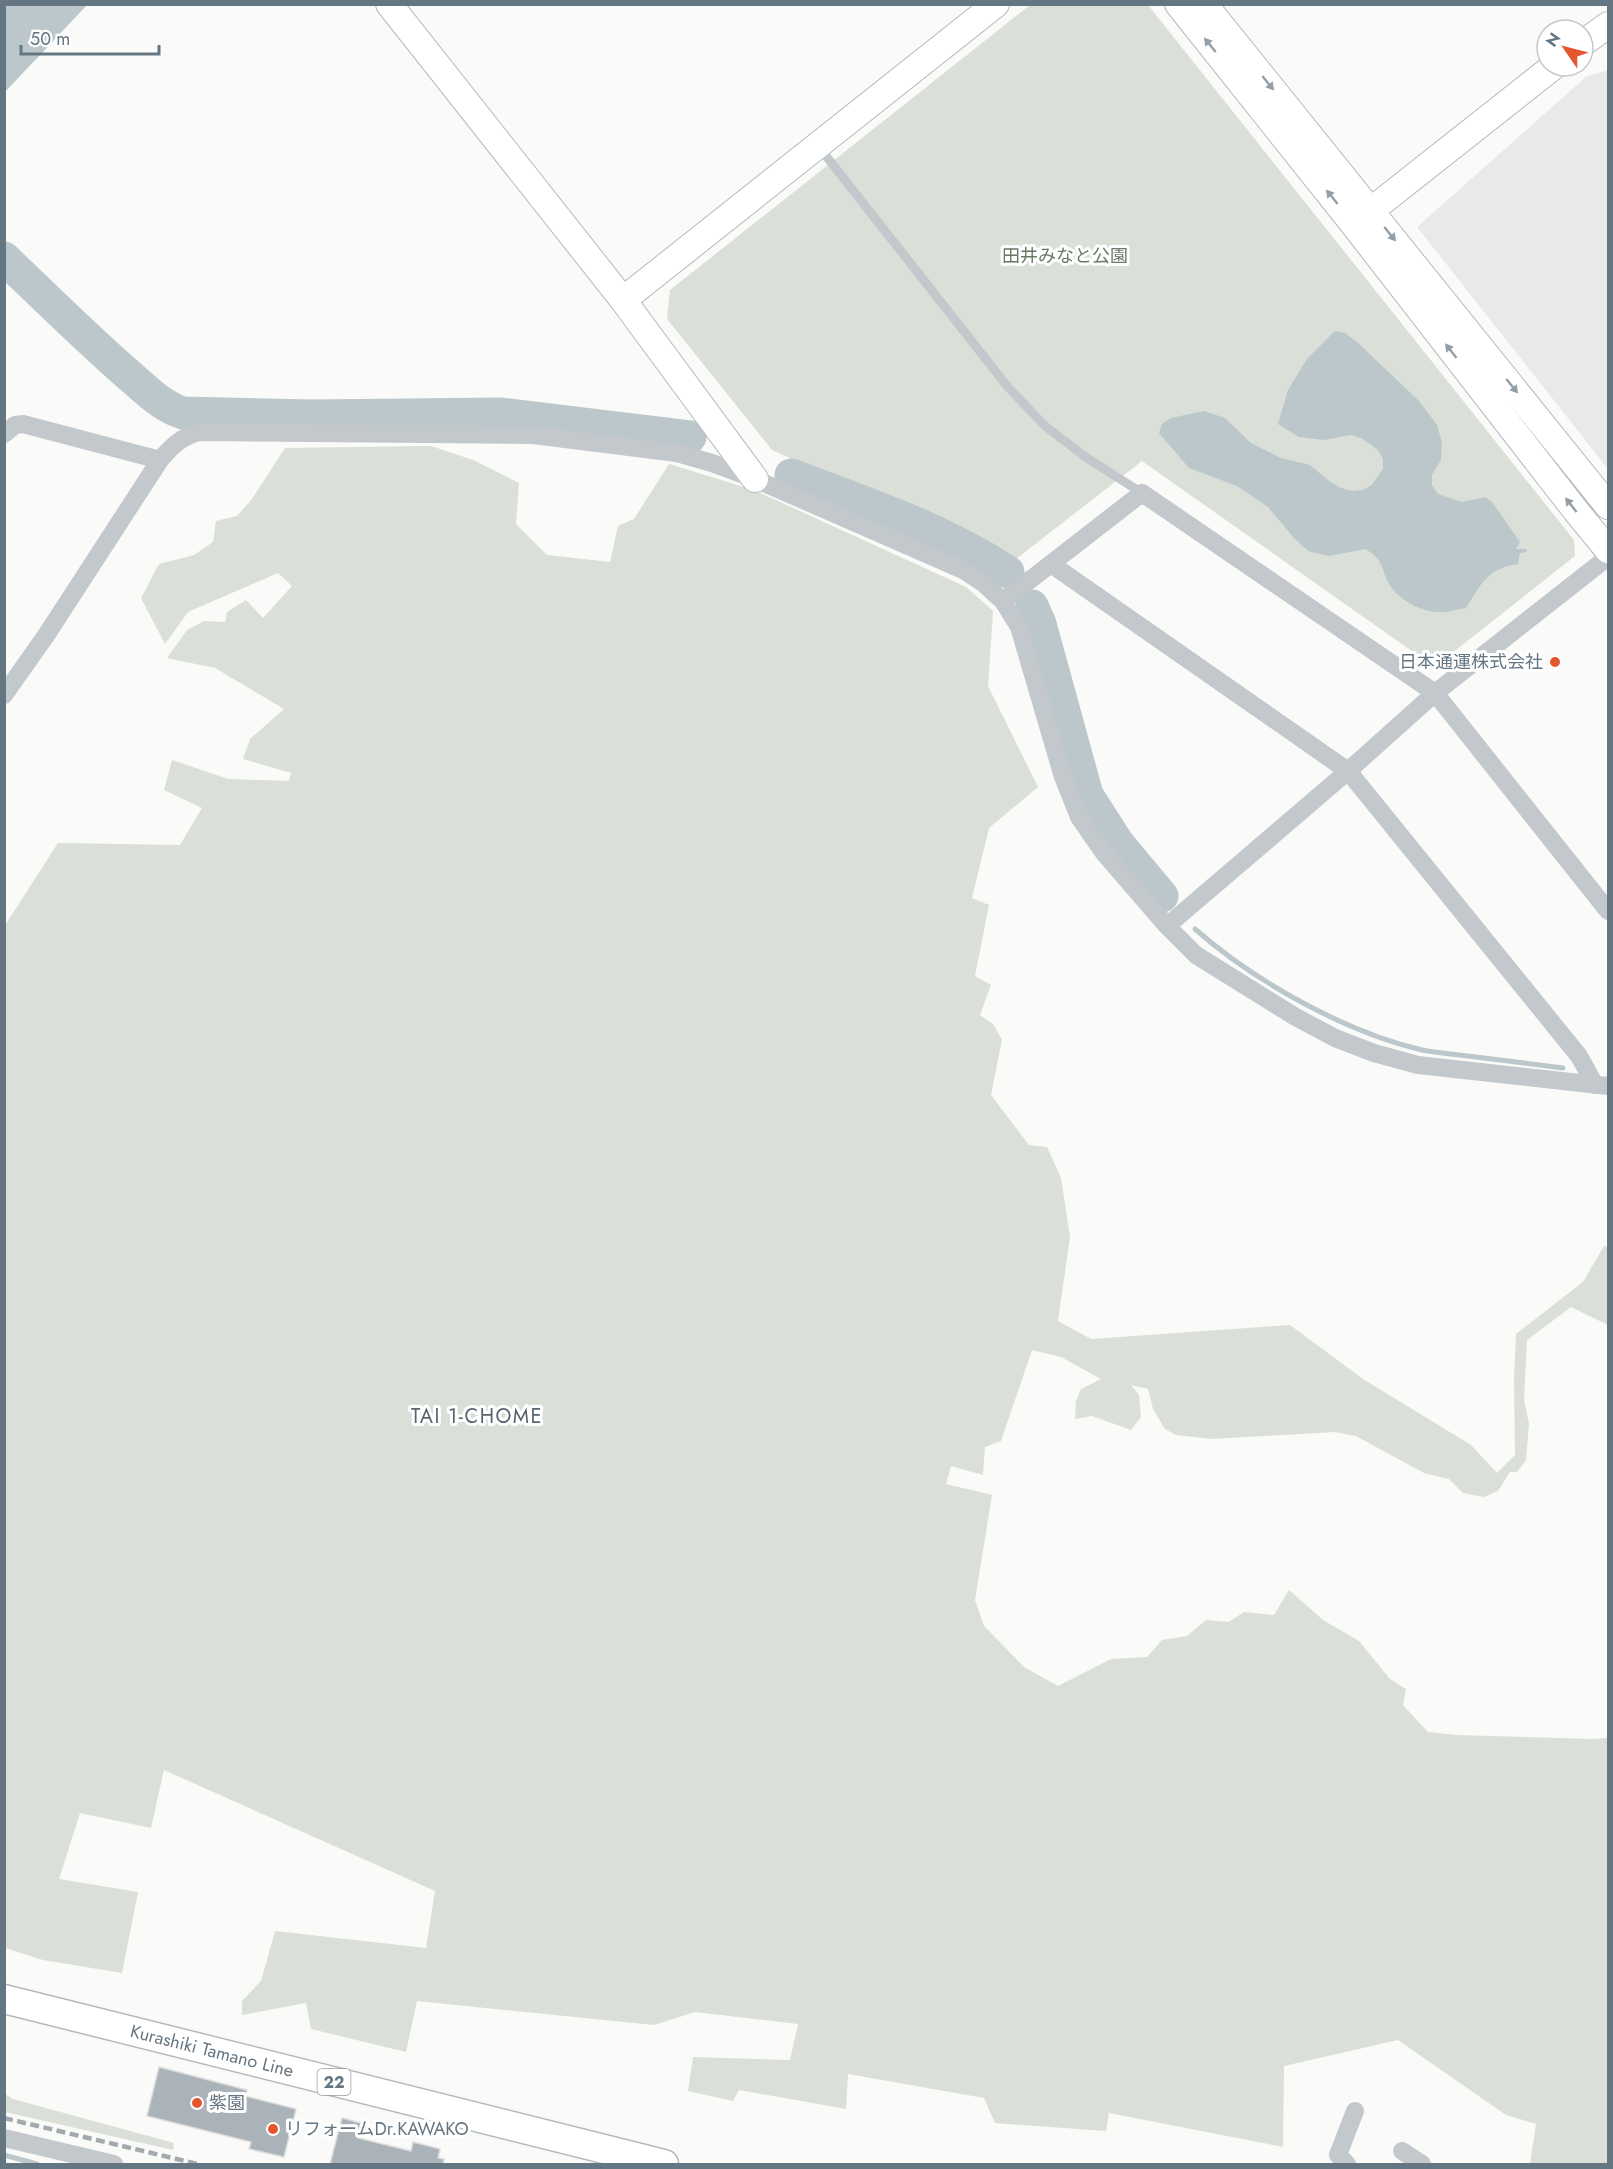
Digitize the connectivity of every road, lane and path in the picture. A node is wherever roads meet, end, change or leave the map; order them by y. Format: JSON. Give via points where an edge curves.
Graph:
{"nodes":[{"id":1,"x":389,"y":4,"type":"edge"},
{"id":2,"x":996,"y":4,"type":"edge"},
{"id":3,"x":1178,"y":4,"type":"edge"},
{"id":4,"x":1204,"y":4,"type":"edge"},
{"id":5,"x":1604,"y":4,"type":"edge"},
{"id":6,"x":1608,"y":24,"type":"edge"},
{"id":7,"x":1595,"y":34,"type":"edge"},
{"id":8,"x":1539,"y":78,"type":"edge"},
{"id":9,"x":818,"y":145,"type":"junction"},
{"id":10,"x":1362,"y":218,"type":"junction"},
{"id":11,"x":623,"y":300,"type":"junction"},
{"id":12,"x":4,"y":434,"type":"edge"},
{"id":13,"x":160,"y":460,"type":"junction"},
{"id":14,"x":755,"y":479,"type":"junction"},
{"id":15,"x":1142,"y":493,"type":"junction"},
{"id":16,"x":1608,"y":506,"type":"edge"},
{"id":17,"x":1608,"y":550,"type":"edge"},
{"id":18,"x":1608,"y":557,"type":"edge"},
{"id":19,"x":1051,"y":564,"type":"junction"},
{"id":20,"x":1003,"y":601,"type":"junction"},
{"id":21,"x":1436,"y":693,"type":"junction"},
{"id":22,"x":4,"y":695,"type":"edge"},
{"id":23,"x":1348,"y":771,"type":"junction"},
{"id":24,"x":1608,"y":911,"type":"edge"},
{"id":25,"x":1167,"y":926,"type":"junction"},
{"id":26,"x":1602,"y":1086,"type":"edge"},
{"id":27,"x":4,"y":1999,"type":"edge"},
{"id":28,"x":1355,"y":2111,"type":"dead end"},
{"id":29,"x":4,"y":2138,"type":"edge"},
{"id":30,"x":1402,"y":2151,"type":"dead end"},
{"id":31,"x":114,"y":2164,"type":"edge"},
{"id":32,"x":664,"y":2164,"type":"edge"},
{"id":33,"x":1347,"y":2164,"type":"edge"},
{"id":34,"x":1422,"y":2164,"type":"edge"}],
"edges":[{"from":1,"to":11,"type":"street"},
{"from":2,"to":9,"type":"street"},
{"from":10,"to":3,"type":"street","one_way":true},
{"from":4,"to":10,"type":"street","one_way":true},
{"from":5,"to":6,"type":"street"},
{"from":6,"to":7,"type":"street"},
{"from":8,"to":10,"type":"street"},
{"from":9,"to":11,"type":"street"},
{"from":9,"to":15,"type":"lane","via":[[1007,386],[1045,426]]},
{"from":10,"to":16,"type":"street","one_way":true},
{"from":17,"to":10,"type":"street","one_way":true},
{"from":11,"to":14,"type":"street"},
{"from":12,"to":13,"type":"street","via":[[23,424]]},
{"from":13,"to":14,"type":"street","via":[[176,442],[198,432],[533,435],[677,453]]},
{"from":13,"to":22,"type":"street"},
{"from":14,"to":20,"type":"street","via":[[963,570]]},
{"from":15,"to":19,"type":"street"},
{"from":15,"to":21,"type":"street"},
{"from":18,"to":21,"type":"street"},
{"from":19,"to":20,"type":"street"},
{"from":19,"to":23,"type":"street"},
{"from":20,"to":25,"type":"street","via":[[1019,627],[1063,777],[1079,817],[1104,853]]},
{"from":21,"to":23,"type":"street"},
{"from":21,"to":24,"type":"street"},
{"from":23,"to":25,"type":"street"},
{"from":23,"to":26,"type":"street"},
{"from":25,"to":26,"type":"street","via":[[1196,955],[1243,986],[1335,1038],[1374,1053],[1418,1065]]},
{"from":27,"to":32,"type":"main road","name":"Kurashiki Tamano Line","number":"22"},
{"from":28,"to":33,"type":"street","via":[[1338,2155]]},
{"from":29,"to":31,"type":"street"},
{"from":30,"to":34,"type":"street"}]}
